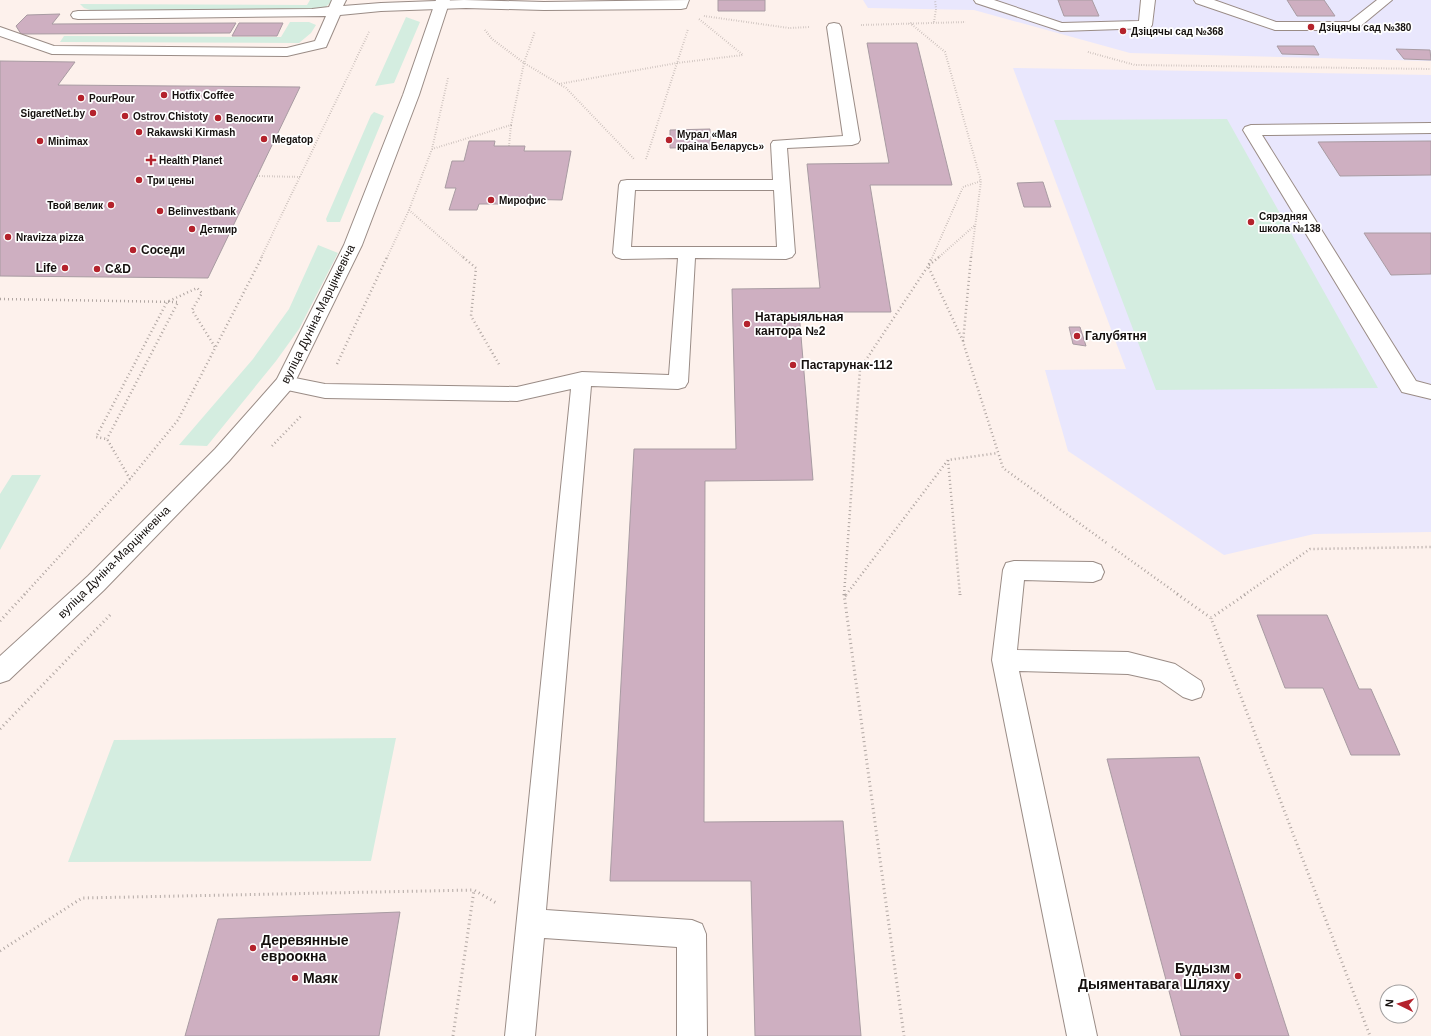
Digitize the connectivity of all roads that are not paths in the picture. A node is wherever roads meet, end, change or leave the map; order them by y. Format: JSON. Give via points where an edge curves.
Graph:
{"nodes":[{"id":1,"x":981,"y":0,"type":"edge"},
{"id":2,"x":1148,"y":0,"type":"edge"},
{"id":3,"x":1201,"y":0,"type":"edge"},
{"id":4,"x":1385,"y":0,"type":"edge"},
{"id":5,"x":442,"y":3,"type":"edge"},
{"id":6,"x":682,"y":3,"type":"edge"},
{"id":7,"x":337,"y":5,"type":"edge"},
{"id":8,"x":78,"y":15,"type":"dead end"},
{"id":9,"x":834,"y":27,"type":"road end"},
{"id":10,"x":0,"y":31,"type":"edge"},
{"id":11,"x":1431,"y":128,"type":"edge"},
{"id":12,"x":781,"y":184,"type":"junction"},
{"id":13,"x":687,"y":252,"type":"junction"},
{"id":14,"x":582,"y":379,"type":"junction"},
{"id":15,"x":285,"y":383,"type":"junction"},
{"id":16,"x":1431,"y":392,"type":"edge"},
{"id":17,"x":1094,"y":572,"type":"dead end"},
{"id":18,"x":1004,"y":660,"type":"junction"},
{"id":19,"x":0,"y":672,"type":"edge"},
{"id":20,"x":1192,"y":689,"type":"dead end"},
{"id":21,"x":531,"y":923,"type":"junction"},
{"id":22,"x":520,"y":1036,"type":"edge"},
{"id":23,"x":692,"y":1036,"type":"edge"},
{"id":24,"x":1082,"y":1036,"type":"edge"}],
"edges":[{"from":1,"to":2,"type":"street","via":[[1060,27],[1145,25]]},
{"from":3,"to":4,"type":"street","via":[[1275,26],[1352,26]]},
{"from":5,"to":6,"type":"street","via":[[544,6]]},
{"from":5,"to":7,"type":"street","via":[[381,7]]},
{"from":5,"to":15,"type":"street","name":"вуліца Дуніна-Марцінкевіча","via":[[411,95],[353,245]]},
{"from":7,"to":8,"type":"street","via":[[312,13]]},
{"from":7,"to":10,"type":"street","via":[[321,44],[287,52],[52,50]]},
{"from":9,"to":12,"type":"street","via":[[852,140],[779,144]]},
{"from":11,"to":16,"type":"street","via":[[1251,130],[1409,387]]},
{"from":12,"to":13,"type":"street","via":[[786,253]]},
{"from":12,"to":13,"type":"street","via":[[627,185],[622,253]]},
{"from":13,"to":14,"type":"street","via":[[678,382]]},
{"from":14,"to":15,"type":"street","via":[[517,394],[325,391]]},
{"from":14,"to":21,"type":"street"},
{"from":15,"to":19,"type":"street","name":"вуліца Дуніна-Марцінкевіча","via":[[211,466],[96,583]]},
{"from":17,"to":18,"type":"street","via":[[1014,570]]},
{"from":18,"to":20,"type":"street","via":[[1128,662],[1166,672]]},
{"from":18,"to":24,"type":"street"},
{"from":21,"to":22,"type":"street"},
{"from":21,"to":23,"type":"street","via":[[692,934]]}]}
